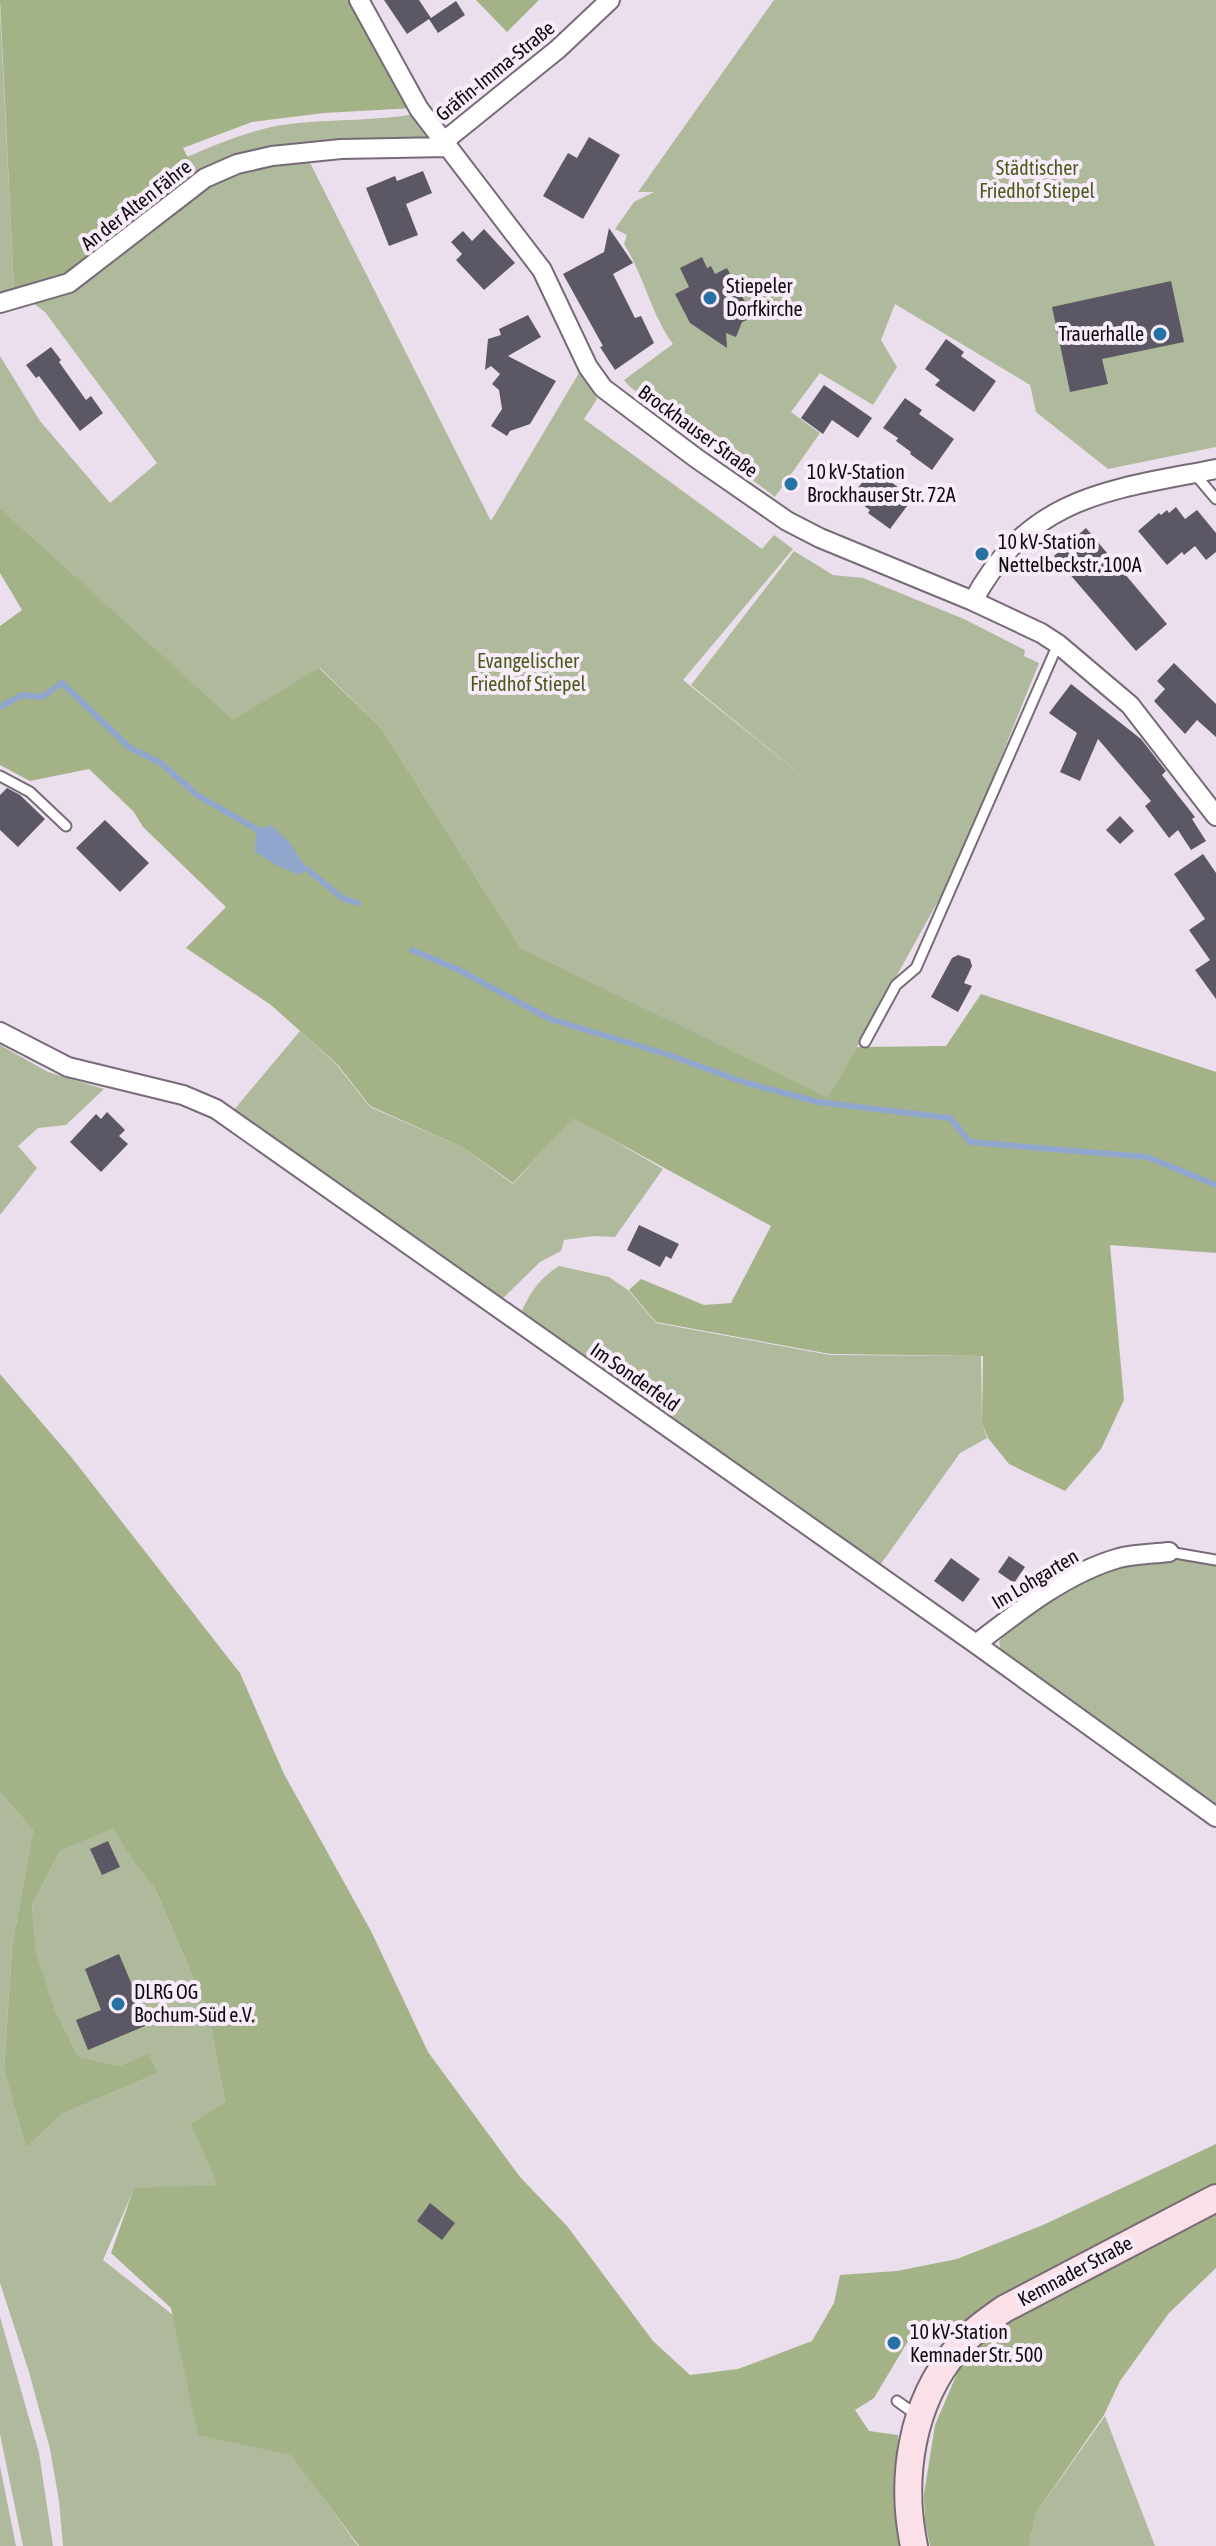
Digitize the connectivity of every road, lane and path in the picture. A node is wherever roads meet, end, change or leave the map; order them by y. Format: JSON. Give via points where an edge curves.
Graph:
{"nodes":[{"id":1,"x":359,"y":0,"type":"edge"},
{"id":2,"x":610,"y":0,"type":"edge"},
{"id":3,"x":445,"y":144,"type":"junction"},
{"id":4,"x":0,"y":303,"type":"edge"},
{"id":5,"x":1216,"y":469,"type":"edge"},
{"id":6,"x":1194,"y":473,"type":"junction"},
{"id":7,"x":1216,"y":499,"type":"edge"},
{"id":8,"x":973,"y":601,"type":"junction"},
{"id":9,"x":1058,"y":644,"type":"junction"},
{"id":10,"x":0,"y":776,"type":"edge"},
{"id":11,"x":1216,"y":816,"type":"edge"},
{"id":12,"x":66,"y":826,"type":"dead end"},
{"id":13,"x":0,"y":1032,"type":"edge"},
{"id":14,"x":865,"y":1042,"type":"dead end"},
{"id":15,"x":1169,"y":1552,"type":"joint"},
{"id":16,"x":1216,"y":1560,"type":"edge"},
{"id":17,"x":976,"y":1644,"type":"junction"},
{"id":18,"x":1216,"y":1817,"type":"edge"},
{"id":19,"x":1216,"y":2198,"type":"edge"},
{"id":20,"x":897,"y":2401,"type":"dead end"},
{"id":21,"x":920,"y":2417,"type":"junction"},
{"id":22,"x":914,"y":2546,"type":"edge"}],
"edges":[{"from":1,"to":3,"type":"street","name":"Brockhauser Straße","via":[[415,102]]},
{"from":2,"to":3,"type":"street","name":"Gräfin-Imma-Straße"},
{"from":3,"to":4,"type":"street","name":"An der Alten Fähre","via":[[341,149],[237,164],[205,178],[69,283]]},
{"from":3,"to":8,"type":"street","name":"Brockhauser Straße","via":[[542,270],[603,388],[787,521]]},
{"from":5,"to":6,"type":"street"},
{"from":6,"to":7,"type":"lane"},
{"from":6,"to":8,"type":"street","via":[[1102,492],[1052,514],[1003,557]]},
{"from":8,"to":9,"type":"street","name":"Brockhauser Straße"},
{"from":9,"to":11,"type":"street","name":"Brockhauser Straße","via":[[1130,705]]},
{"from":9,"to":14,"type":"lane","via":[[916,968],[896,985]]},
{"from":10,"to":12,"type":"lane","via":[[30,792]]},
{"from":13,"to":17,"type":"street","name":"Im Sonderfeld","via":[[68,1067],[183,1095],[216,1109]]},
{"from":15,"to":16,"type":"lane","name":"Im Lohgarten"},
{"from":15,"to":17,"type":"street","name":"Im Lohgarten","via":[[1120,1558],[1078,1575]]},
{"from":17,"to":18,"type":"street","name":"Im Sonderfeld"},
{"from":19,"to":21,"type":"main road","name":"Kemnader Straße","via":[[1004,2309],[978,2328],[956,2350]]},
{"from":20,"to":21,"type":"lane"},
{"from":21,"to":22,"type":"main road","name":"Kemnader Straße","via":[[908,2472]]}]}
